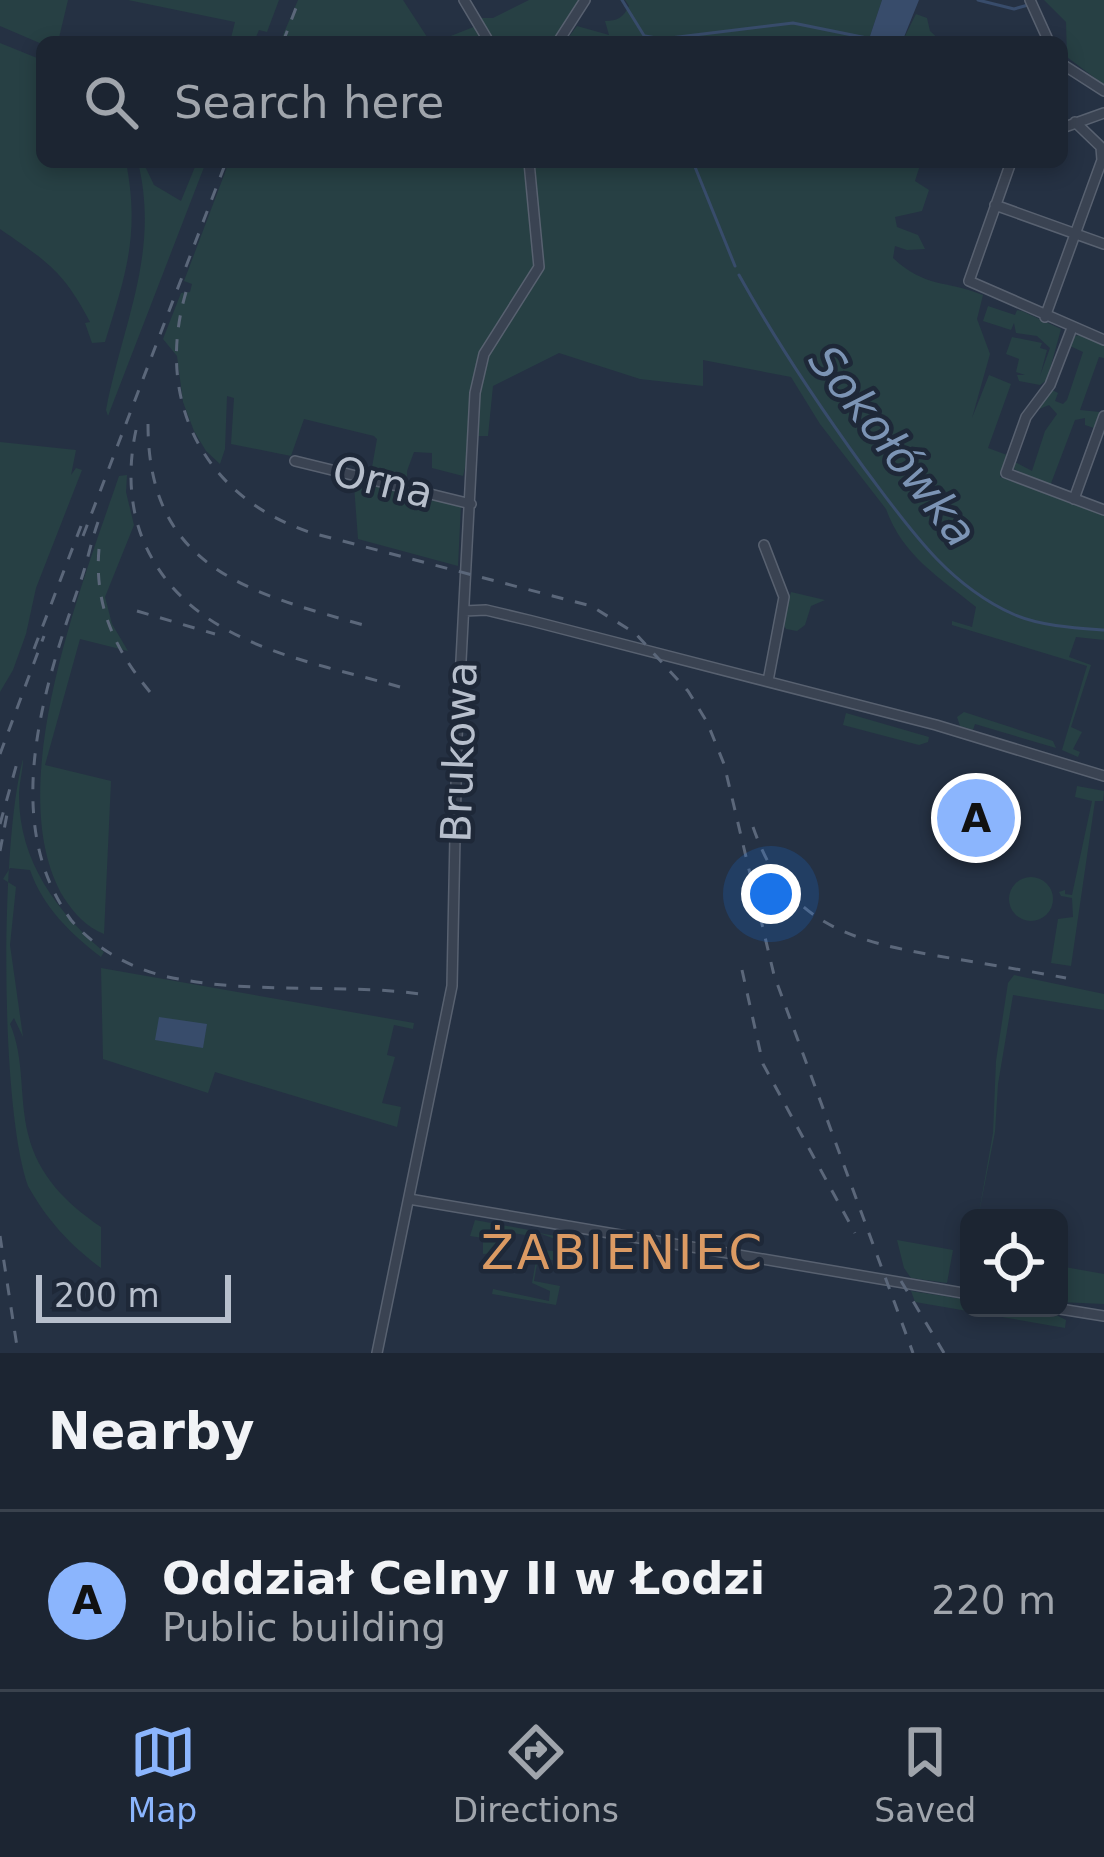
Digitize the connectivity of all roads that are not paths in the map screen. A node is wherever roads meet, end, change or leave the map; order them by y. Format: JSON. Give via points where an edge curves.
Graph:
{"nodes":[{"id":1,"x":464,"y":0,"type":"edge"},
{"id":2,"x":585,"y":0,"type":"edge"},
{"id":3,"x":1032,"y":4,"type":"edge"},
{"id":4,"x":485,"y":36,"type":"edge"},
{"id":5,"x":562,"y":36,"type":"edge"},
{"id":6,"x":1046,"y":36,"type":"edge"},
{"id":7,"x":1068,"y":68,"type":"edge"},
{"id":8,"x":1104,"y":91,"type":"edge"},
{"id":9,"x":1104,"y":113,"type":"edge"},
{"id":10,"x":1075,"y":122,"type":"junction"},
{"id":11,"x":1068,"y":125,"type":"edge"},
{"id":12,"x":530,"y":168,"type":"edge"},
{"id":13,"x":1009,"y":168,"type":"edge"},
{"id":14,"x":994,"y":205,"type":"junction"},
{"id":15,"x":1075,"y":234,"type":"junction"},
{"id":16,"x":1104,"y":244,"type":"edge"},
{"id":17,"x":1045,"y":317,"type":"junction"},
{"id":18,"x":1072,"y":328,"type":"junction"},
{"id":19,"x":1104,"y":340,"type":"edge"},
{"id":20,"x":1104,"y":416,"type":"edge"},
{"id":21,"x":296,"y":461,"type":"dead end"},
{"id":22,"x":1074,"y":499,"type":"junction"},
{"id":23,"x":471,"y":504,"type":"junction"},
{"id":24,"x":1104,"y":509,"type":"edge"},
{"id":25,"x":764,"y":545,"type":"dead end"},
{"id":26,"x":464,"y":611,"type":"junction"},
{"id":27,"x":768,"y":681,"type":"junction"},
{"id":28,"x":1104,"y":776,"type":"edge"},
{"id":29,"x":409,"y":1198,"type":"junction"},
{"id":30,"x":960,"y":1292,"type":"edge"},
{"id":31,"x":1068,"y":1310,"type":"edge"},
{"id":32,"x":1104,"y":1316,"type":"edge"},
{"id":33,"x":377,"y":1353,"type":"edge"}],
"edges":[{"from":1,"to":4,"type":"street"},
{"from":2,"to":5,"type":"street"},
{"from":3,"to":6,"type":"street"},
{"from":7,"to":8,"type":"street"},
{"from":9,"to":10,"type":"street"},
{"from":10,"to":11,"type":"street"},
{"from":10,"to":15,"type":"street","via":[[1103,155]]},
{"from":12,"to":23,"type":"street","name":"Brukowa","via":[[539,267],[484,354]]},
{"from":13,"to":14,"type":"street"},
{"from":14,"to":15,"type":"street"},
{"from":14,"to":17,"type":"street","via":[[969,281]]},
{"from":15,"to":16,"type":"street"},
{"from":15,"to":17,"type":"street"},
{"from":17,"to":18,"type":"street"},
{"from":18,"to":19,"type":"street"},
{"from":18,"to":22,"type":"street","via":[[1006,473]]},
{"from":20,"to":22,"type":"street"},
{"from":21,"to":23,"type":"street","name":"Orna"},
{"from":22,"to":24,"type":"street"},
{"from":23,"to":26,"type":"street","name":"Brukowa"},
{"from":25,"to":27,"type":"street","via":[[784,597]]},
{"from":26,"to":27,"type":"street"},
{"from":26,"to":29,"type":"street","name":"Brukowa","via":[[452,986]]},
{"from":27,"to":28,"type":"street"},
{"from":29,"to":30,"type":"street"},
{"from":29,"to":33,"type":"street","name":"Brukowa"},
{"from":31,"to":32,"type":"street"}]}
